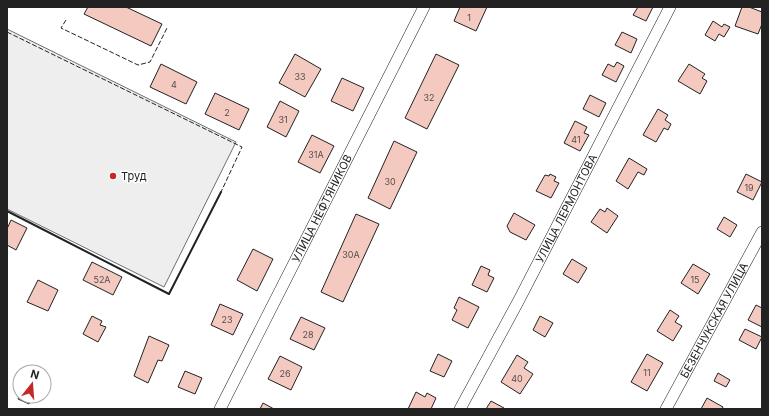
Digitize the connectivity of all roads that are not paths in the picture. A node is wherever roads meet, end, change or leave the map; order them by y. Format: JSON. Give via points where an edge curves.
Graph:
{"nodes":[{"id":1,"x":424,"y":7,"type":"edge"},
{"id":2,"x":670,"y":7,"type":"edge"},
{"id":3,"x":762,"y":232,"type":"edge"},
{"id":4,"x":220,"y":409,"type":"edge"},
{"id":5,"x":460,"y":409,"type":"edge"},
{"id":6,"x":666,"y":409,"type":"edge"}],
"edges":[{"from":1,"to":4,"type":"street","name":"УЛИЦА НЕФТЯНИКОВ"},
{"from":2,"to":5,"type":"street","name":"УЛИЦА ЛЕРМОНТОВА"},
{"from":3,"to":6,"type":"street","name":"БЕЗЕНЧУКСКАЯ УЛИЦА"}]}
